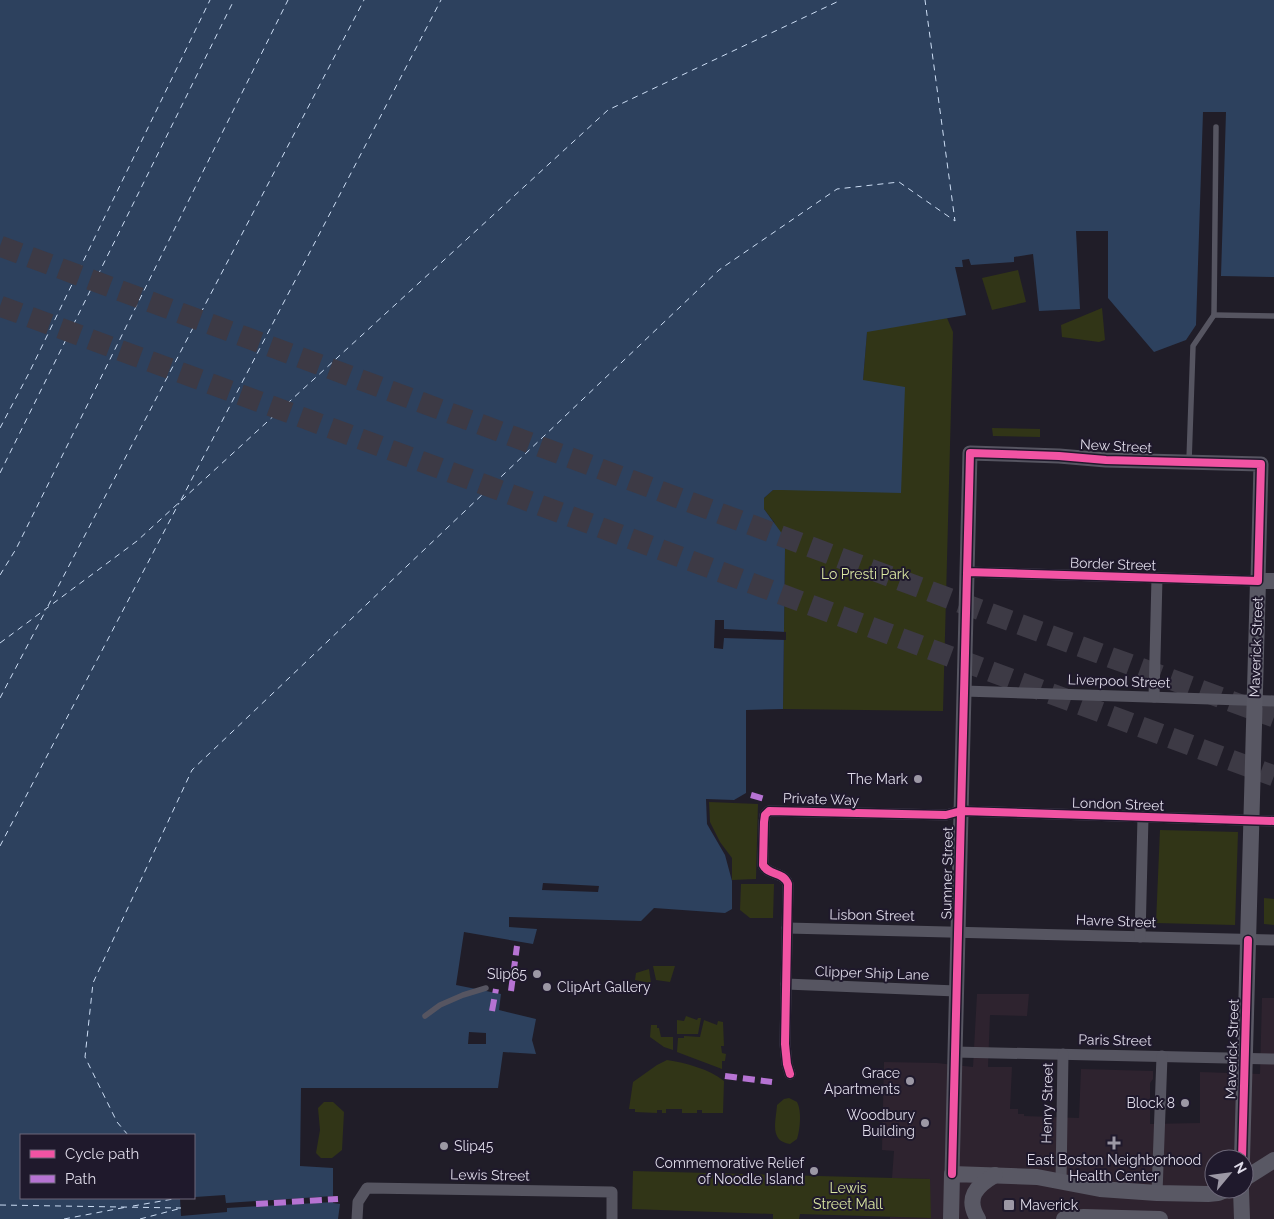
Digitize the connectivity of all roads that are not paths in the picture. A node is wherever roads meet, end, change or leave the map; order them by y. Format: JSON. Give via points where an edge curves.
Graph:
{"nodes":[{"id":1,"x":1216,"y":127,"type":"dead end"},
{"id":2,"x":1214,"y":315,"type":"junction"},
{"id":3,"x":1274,"y":316,"type":"edge"},
{"id":4,"x":970,"y":453,"type":"joint"},
{"id":5,"x":1189,"y":462,"type":"junction"},
{"id":6,"x":1261,"y":464,"type":"joint"},
{"id":7,"x":967,"y":572,"type":"junction"},
{"id":8,"x":1157,"y":578,"type":"junction"},
{"id":9,"x":1266,"y":581,"type":"edge"},
{"id":10,"x":964,"y":692,"type":"junction"},
{"id":11,"x":1154,"y":697,"type":"junction"},
{"id":12,"x":1255,"y":700,"type":"junction"},
{"id":13,"x":1274,"y":700,"type":"edge"},
{"id":14,"x":961,"y":812,"type":"junction"},
{"id":15,"x":1143,"y":817,"type":"junction"},
{"id":16,"x":1252,"y":820,"type":"junction"},
{"id":17,"x":1274,"y":821,"type":"edge"},
{"id":18,"x":787,"y":928,"type":"junction"},
{"id":19,"x":958,"y":931,"type":"junction"},
{"id":20,"x":1140,"y":937,"type":"junction"},
{"id":21,"x":1248,"y":940,"type":"junction"},
{"id":22,"x":1274,"y":940,"type":"edge"},
{"id":23,"x":786,"y":984,"type":"junction"},
{"id":24,"x":486,"y":988,"type":"dead end"},
{"id":25,"x":956,"y":991,"type":"junction"},
{"id":26,"x":425,"y":1016,"type":"dead end"},
{"id":27,"x":955,"y":1052,"type":"junction"},
{"id":28,"x":1062,"y":1054,"type":"junction"},
{"id":29,"x":1162,"y":1056,"type":"junction"},
{"id":30,"x":1244,"y":1058,"type":"junction"},
{"id":31,"x":1274,"y":1060,"type":"edge"},
{"id":32,"x":790,"y":1074,"type":"dead end"},
{"id":33,"x":1242,"y":1149,"type":"edge"},
{"id":34,"x":1274,"y":1160,"type":"edge"},
{"id":35,"x":1254,"y":1173,"type":"edge"},
{"id":36,"x":952,"y":1174,"type":"junction"},
{"id":37,"x":995,"y":1175,"type":"junction"},
{"id":38,"x":1061,"y":1182,"type":"junction"},
{"id":39,"x":1157,"y":1193,"type":"junction"},
{"id":40,"x":1204,"y":1194,"type":"edge"},
{"id":41,"x":1241,"y":1199,"type":"edge"},
{"id":42,"x":357,"y":1219,"type":"edge"},
{"id":43,"x":612,"y":1219,"type":"edge"},
{"id":44,"x":951,"y":1219,"type":"edge"},
{"id":45,"x":978,"y":1219,"type":"edge"},
{"id":46,"x":1064,"y":1219,"type":"edge"},
{"id":47,"x":1160,"y":1219,"type":"edge"},
{"id":48,"x":1242,"y":1219,"type":"edge"}],
"edges":[{"from":1,"to":2,"type":"lane"},
{"from":2,"to":3,"type":"lane"},
{"from":2,"to":5,"type":"lane","via":[[1193,346]]},
{"from":4,"to":5,"type":"street","name":"New Street"},
{"from":4,"to":7,"type":"street","name":"Sumner Street"},
{"from":5,"to":6,"type":"street","name":"New Street"},
{"from":6,"to":9,"type":"street","name":"Maverick Street"},
{"from":7,"to":8,"type":"street","name":"Border Street"},
{"from":7,"to":10,"type":"street","name":"Sumner Street"},
{"from":8,"to":9,"type":"street","name":"Border Street"},
{"from":8,"to":11,"type":"street"},
{"from":9,"to":12,"type":"main road","name":"Maverick Street"},
{"from":10,"to":11,"type":"street","name":"Liverpool Street"},
{"from":10,"to":14,"type":"street","name":"Sumner Street"},
{"from":11,"to":12,"type":"street","name":"Liverpool Street"},
{"from":12,"to":13,"type":"street","name":"Liverpool Street"},
{"from":12,"to":16,"type":"main road","name":"Maverick Street"},
{"from":14,"to":15,"type":"street","name":"London Street"},
{"from":14,"to":18,"type":"street","name":"Private Way","via":[[946,815],[769,811],[764,822],[763,865],[786,879],[788,884]]},
{"from":14,"to":19,"type":"street","name":"Sumner Street"},
{"from":15,"to":16,"type":"street","name":"London Street"},
{"from":15,"to":20,"type":"street"},
{"from":16,"to":17,"type":"street","name":"London Street"},
{"from":16,"to":21,"type":"main road","name":"Maverick Street"},
{"from":18,"to":19,"type":"street","name":"Lisbon Street"},
{"from":18,"to":23,"type":"street"},
{"from":19,"to":20,"type":"street","name":"Havre Street"},
{"from":19,"to":25,"type":"street","name":"Sumner Street"},
{"from":20,"to":21,"type":"street","name":"Havre Street"},
{"from":21,"to":22,"type":"street","name":"Havre Street"},
{"from":21,"to":30,"type":"main road","name":"Maverick Street"},
{"from":23,"to":25,"type":"street","name":"Clipper Ship Lane"},
{"from":23,"to":32,"type":"street","via":[[785,1053]]},
{"from":24,"to":26,"type":"lane","via":[[440,1005]]},
{"from":25,"to":27,"type":"street","name":"Sumner Street"},
{"from":27,"to":28,"type":"street","name":"Paris Street"},
{"from":27,"to":36,"type":"street","name":"Sumner Street"},
{"from":28,"to":29,"type":"street","name":"Paris Street"},
{"from":28,"to":38,"type":"street","name":"Henry Street"},
{"from":29,"to":30,"type":"street","name":"Paris Street"},
{"from":29,"to":39,"type":"street"},
{"from":30,"to":31,"type":"street","name":"Paris Street"},
{"from":30,"to":33,"type":"main road","name":"Maverick Street"},
{"from":34,"to":35,"type":"main road"},
{"from":36,"to":37,"type":"main road"},
{"from":36,"to":44,"type":"main road","name":"Sumner Street"},
{"from":37,"to":38,"type":"main road"},
{"from":37,"to":45,"type":"main road","via":[[978,1187],[973,1197],[972,1206]]},
{"from":38,"to":39,"type":"main road","via":[[1100,1189]]},
{"from":39,"to":40,"type":"main road"},
{"from":41,"to":48,"type":"main road"},
{"from":42,"to":43,"type":"street","name":"Lewis Street","via":[[358,1202],[367,1188],[612,1192]]},
{"from":46,"to":47,"type":"main road"}]}
